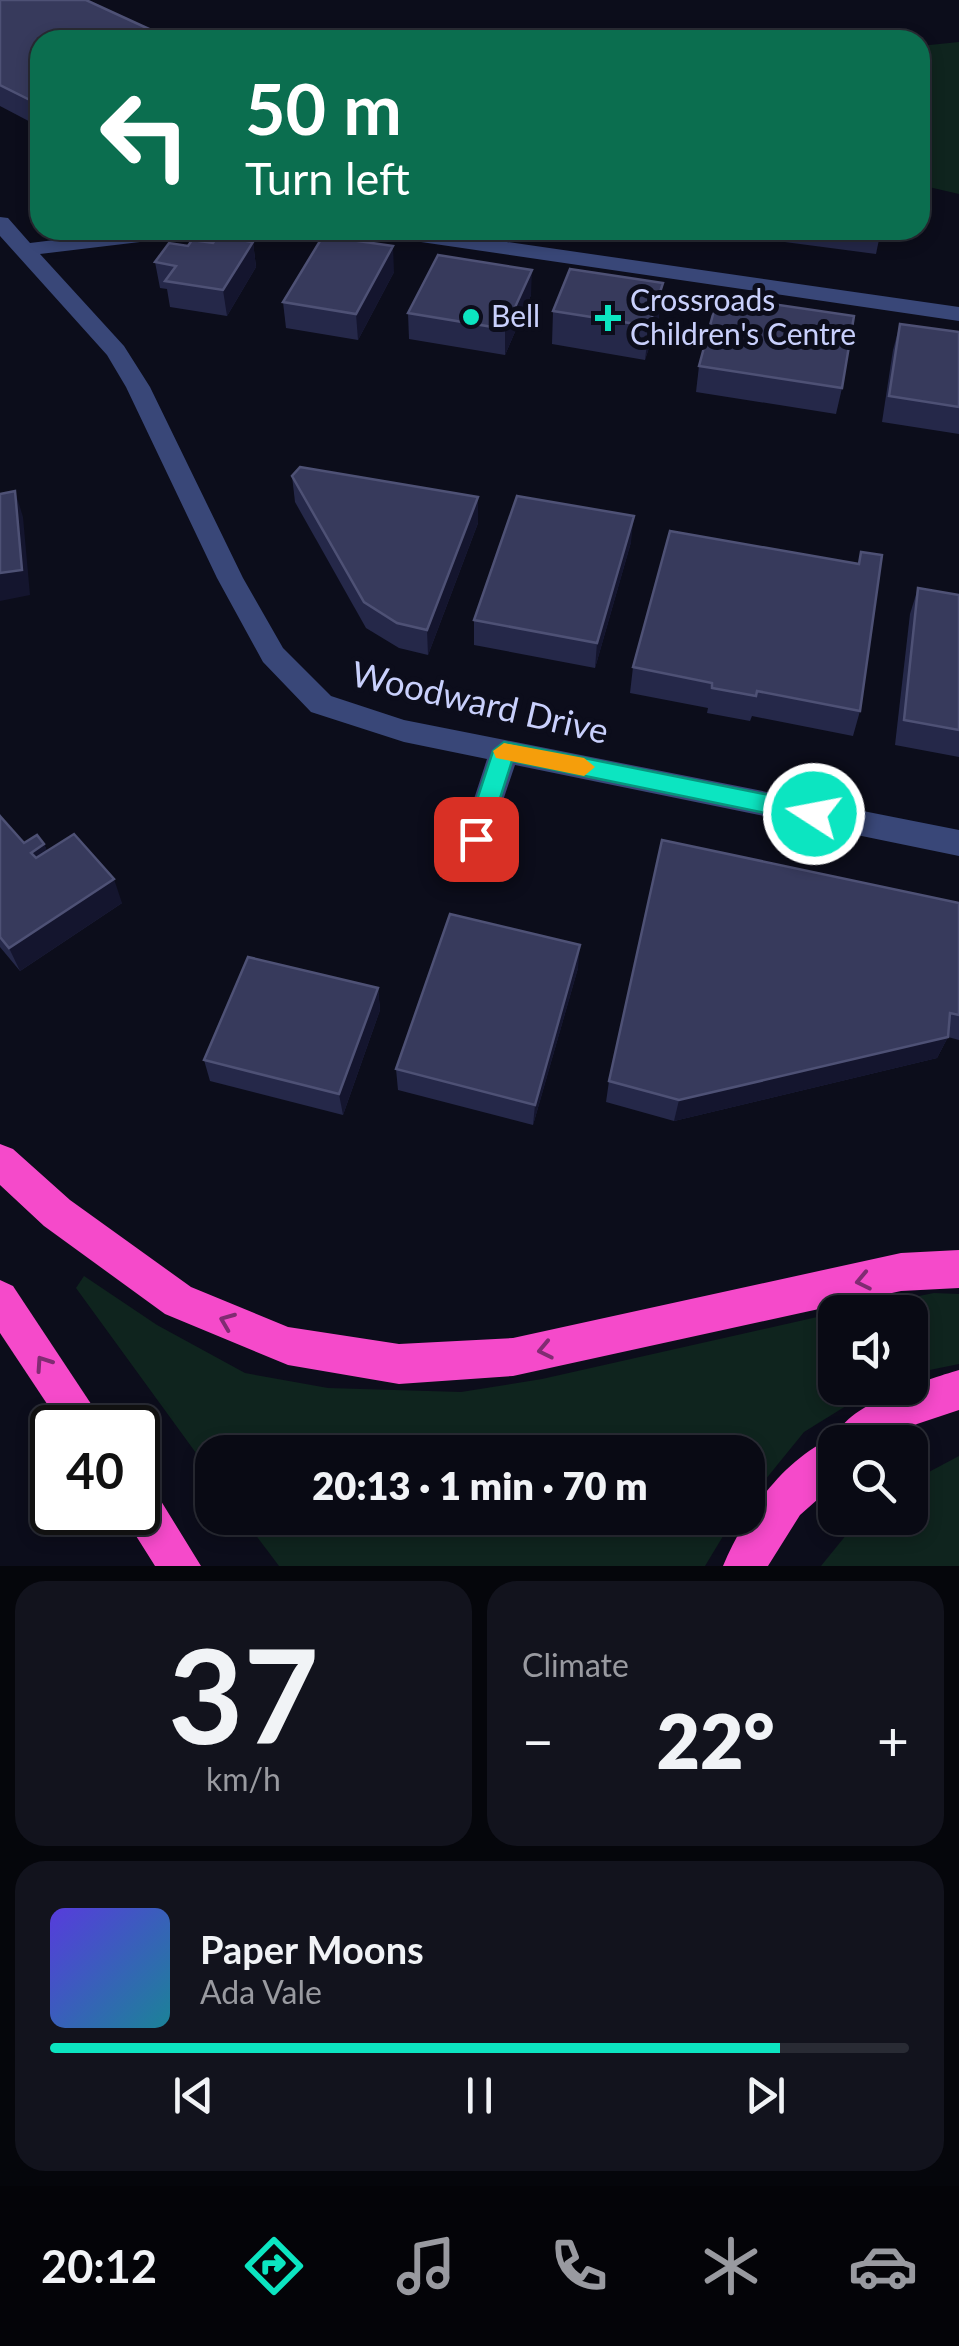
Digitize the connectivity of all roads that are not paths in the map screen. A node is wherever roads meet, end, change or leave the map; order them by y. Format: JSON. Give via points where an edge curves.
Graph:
{"nodes":[{"id":1,"x":0,"y":223,"type":"edge"},
{"id":2,"x":106,"y":240,"type":"edge"},
{"id":3,"x":449,"y":240,"type":"edge"},
{"id":4,"x":22,"y":250,"type":"junction"},
{"id":5,"x":959,"y":314,"type":"edge"},
{"id":6,"x":504,"y":751,"type":"junction"},
{"id":7,"x":476,"y":839,"type":"dead end"},
{"id":8,"x":959,"y":843,"type":"edge"},
{"id":9,"x":0,"y":1161,"type":"edge"},
{"id":10,"x":959,"y":1269,"type":"edge"},
{"id":11,"x":0,"y":1299,"type":"edge"},
{"id":12,"x":959,"y":1390,"type":"edge"},
{"id":13,"x":71,"y":1405,"type":"edge"},
{"id":14,"x":873,"y":1425,"type":"edge"},
{"id":15,"x":818,"y":1472,"type":"edge"},
{"id":16,"x":159,"y":1535,"type":"edge"},
{"id":17,"x":180,"y":1566,"type":"edge"},
{"id":18,"x":744,"y":1566,"type":"edge"}],
"edges":[{"from":1,"to":4,"type":"street","name":"Woodward Drive"},
{"from":2,"to":4,"type":"street"},
{"from":3,"to":5,"type":"street"},
{"from":4,"to":6,"type":"street","name":"Woodward Drive","via":[[116,352],[274,655],[321,704],[404,731]]},
{"from":6,"to":7,"type":"street"},
{"from":6,"to":8,"type":"street","name":"Woodward Drive"},
{"from":10,"to":9,"type":"highway","one_way":true,"via":[[901,1272],[513,1356],[399,1364],[288,1346],[178,1302],[57,1213]]},
{"from":13,"to":11,"type":"highway","one_way":true},
{"from":12,"to":14,"type":"highway"},
{"from":15,"to":18,"type":"highway","via":[[785,1500]]},
{"from":16,"to":17,"type":"highway"}]}
